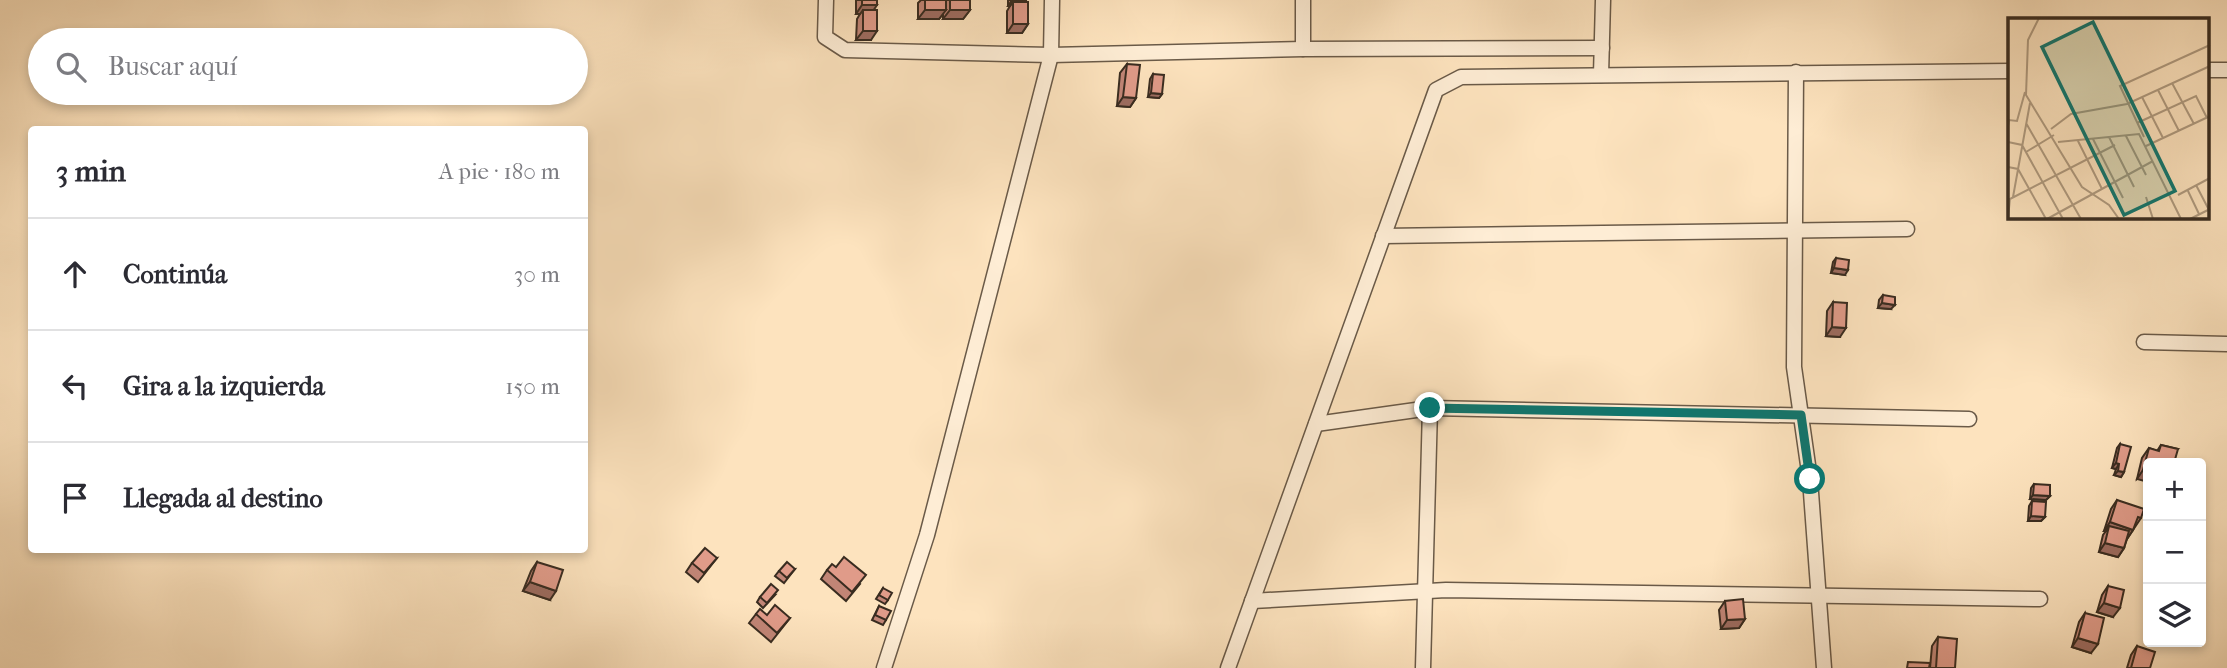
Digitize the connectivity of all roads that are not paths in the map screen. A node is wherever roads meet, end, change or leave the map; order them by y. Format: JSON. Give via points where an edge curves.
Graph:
{"nodes":[{"id":1,"x":826,"y":0,"type":"edge"},
{"id":2,"x":1052,"y":0,"type":"edge"},
{"id":3,"x":1303,"y":0,"type":"edge"},
{"id":4,"x":1603,"y":0,"type":"edge"},
{"id":5,"x":1602,"y":48,"type":"junction"},
{"id":6,"x":1303,"y":49,"type":"junction"},
{"id":7,"x":1051,"y":55,"type":"junction"},
{"id":8,"x":2008,"y":71,"type":"edge"},
{"id":9,"x":1796,"y":72,"type":"junction"},
{"id":10,"x":1601,"y":75,"type":"junction"},
{"id":11,"x":1907,"y":229,"type":"dead end"},
{"id":12,"x":1795,"y":231,"type":"junction"},
{"id":13,"x":1383,"y":236,"type":"junction"},
{"id":14,"x":2144,"y":342,"type":"dead end"},
{"id":15,"x":2227,"y":344,"type":"edge"},
{"id":16,"x":1430,"y":408,"type":"junction"},
{"id":17,"x":1801,"y":415,"type":"junction"},
{"id":18,"x":1969,"y":419,"type":"dead end"},
{"id":19,"x":1316,"y":424,"type":"junction"},
{"id":20,"x":1425,"y":592,"type":"junction"},
{"id":21,"x":1819,"y":595,"type":"junction"},
{"id":22,"x":2040,"y":599,"type":"dead end"},
{"id":23,"x":1252,"y":601,"type":"junction"},
{"id":24,"x":884,"y":668,"type":"edge"},
{"id":25,"x":1228,"y":668,"type":"edge"},
{"id":26,"x":1423,"y":668,"type":"edge"},
{"id":27,"x":1824,"y":668,"type":"edge"}],
"edges":[{"from":1,"to":7,"type":"street","via":[[825,37],[845,50]]},
{"from":2,"to":7,"type":"street"},
{"from":3,"to":6,"type":"street"},
{"from":4,"to":5,"type":"street"},
{"from":5,"to":6,"type":"street"},
{"from":5,"to":10,"type":"street"},
{"from":6,"to":7,"type":"street"},
{"from":7,"to":24,"type":"street","via":[[927,535]]},
{"from":8,"to":9,"type":"street"},
{"from":9,"to":10,"type":"street"},
{"from":9,"to":12,"type":"street"},
{"from":10,"to":13,"type":"street","via":[[1461,77],[1436,90]]},
{"from":11,"to":12,"type":"street"},
{"from":12,"to":13,"type":"street"},
{"from":12,"to":17,"type":"street","via":[[1794,367]]},
{"from":13,"to":19,"type":"street"},
{"from":14,"to":15,"type":"street"},
{"from":16,"to":17,"type":"street"},
{"from":16,"to":19,"type":"street"},
{"from":16,"to":20,"type":"street"},
{"from":17,"to":18,"type":"street"},
{"from":17,"to":21,"type":"street"},
{"from":19,"to":23,"type":"street"},
{"from":20,"to":21,"type":"street"},
{"from":20,"to":23,"type":"street"},
{"from":20,"to":26,"type":"street"},
{"from":21,"to":22,"type":"street"},
{"from":21,"to":27,"type":"street"},
{"from":23,"to":25,"type":"street"}]}
